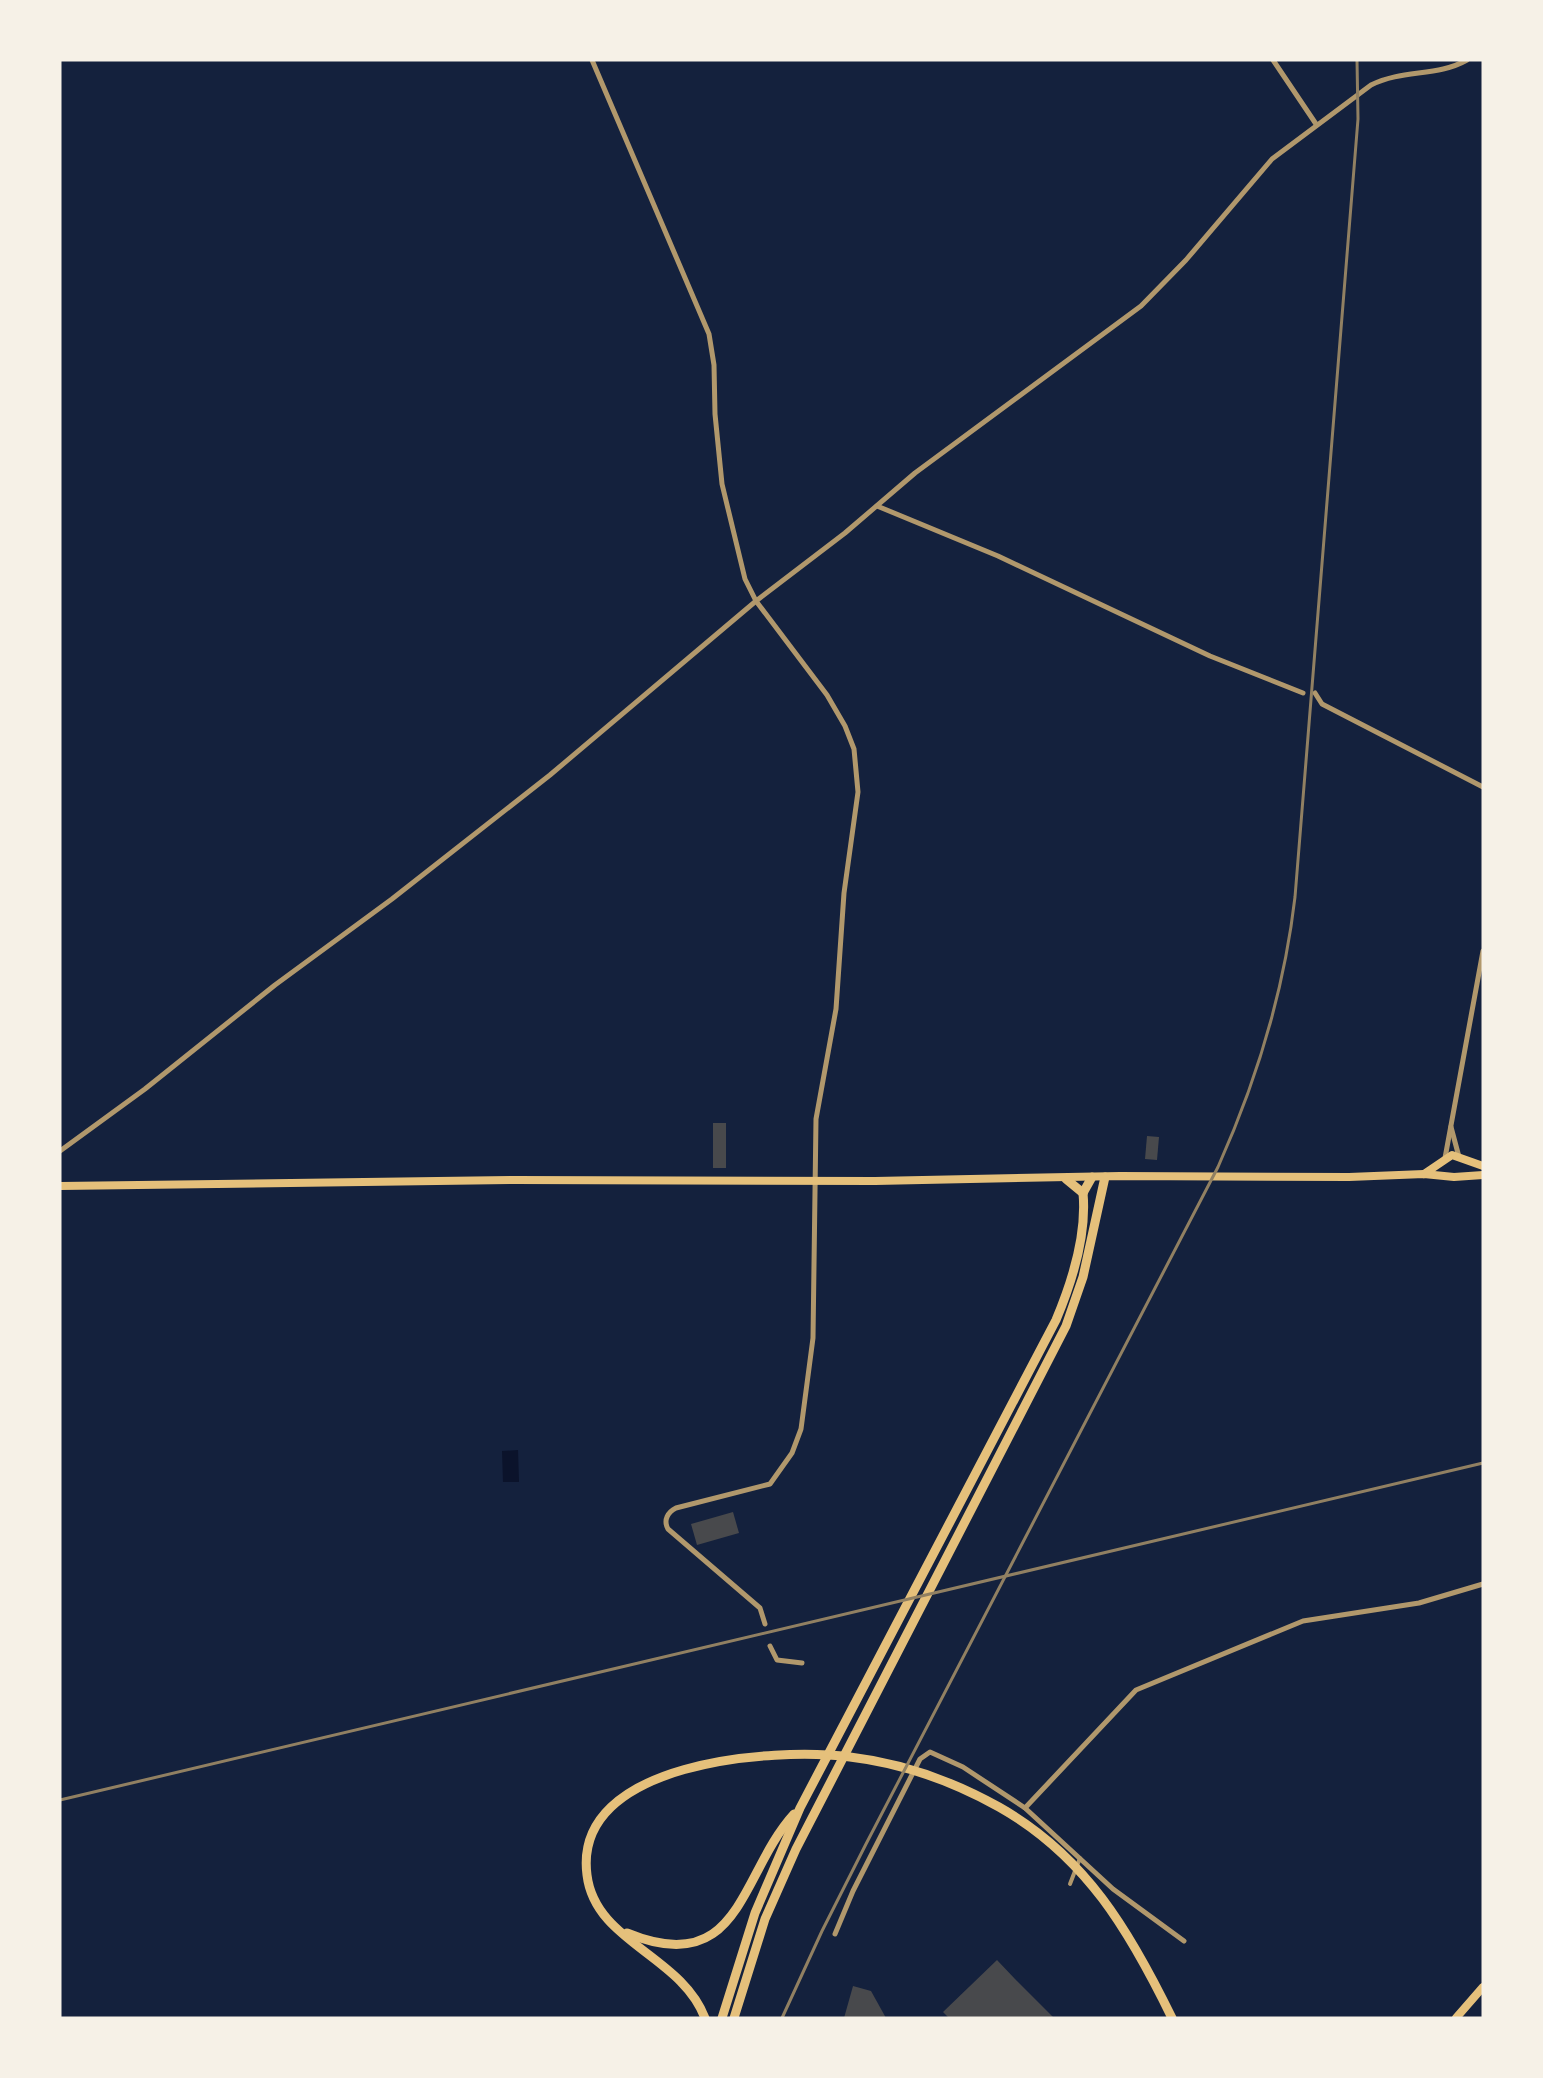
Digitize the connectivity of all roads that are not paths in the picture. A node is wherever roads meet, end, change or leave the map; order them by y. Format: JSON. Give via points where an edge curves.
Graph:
{"nodes":[{"id":1,"x":592,"y":60,"type":"edge"},
{"id":2,"x":1273,"y":60,"type":"edge"},
{"id":3,"x":1467,"y":60,"type":"edge"},
{"id":4,"x":1316,"y":124,"type":"junction"},
{"id":5,"x":877,"y":506,"type":"junction"},
{"id":6,"x":756,"y":601,"type":"junction"},
{"id":7,"x":1303,"y":693,"type":"dead end"},
{"id":8,"x":1315,"y":693,"type":"dead end"},
{"id":9,"x":1483,"y":787,"type":"edge"},
{"id":10,"x":1483,"y":951,"type":"edge"},
{"id":11,"x":1451,"y":1125,"type":"junction"},
{"id":12,"x":60,"y":1151,"type":"edge"},
{"id":13,"x":1444,"y":1159,"type":"junction"},
{"id":14,"x":1461,"y":1159,"type":"junction"},
{"id":15,"x":1483,"y":1166,"type":"edge"},
{"id":16,"x":1424,"y":1174,"type":"junction"},
{"id":17,"x":1483,"y":1175,"type":"edge"},
{"id":18,"x":1447,"y":1176,"type":"junction"},
{"id":19,"x":1458,"y":1176,"type":"junction"},
{"id":20,"x":1092,"y":1177,"type":"junction"},
{"id":21,"x":1104,"y":1177,"type":"junction"},
{"id":22,"x":1066,"y":1179,"type":"junction"},
{"id":23,"x":814,"y":1181,"type":"junction"},
{"id":24,"x":60,"y":1186,"type":"edge"},
{"id":25,"x":1083,"y":1193,"type":"junction"},
{"id":26,"x":1483,"y":1584,"type":"edge"},
{"id":27,"x":765,"y":1624,"type":"dead end"},
{"id":28,"x":770,"y":1646,"type":"dead end"},
{"id":29,"x":802,"y":1663,"type":"dead end"},
{"id":30,"x":800,"y":1808,"type":"junction"},
{"id":31,"x":1025,"y":1808,"type":"junction"},
{"id":32,"x":1080,"y":1857,"type":"junction"},
{"id":33,"x":1070,"y":1884,"type":"dead end"},
{"id":34,"x":621,"y":1930,"type":"junction"},
{"id":35,"x":835,"y":1934,"type":"dead end"},
{"id":36,"x":1184,"y":1941,"type":"dead end"},
{"id":37,"x":1483,"y":1986,"type":"edge"},
{"id":38,"x":705,"y":2018,"type":"edge"},
{"id":39,"x":722,"y":2018,"type":"edge"},
{"id":40,"x":734,"y":2018,"type":"edge"},
{"id":41,"x":1172,"y":2018,"type":"edge"},
{"id":42,"x":1456,"y":2018,"type":"edge"}],
"edges":[{"from":1,"to":6,"type":"street","via":[[709,334],[722,484],[739,559]]},
{"from":2,"to":4,"type":"street"},
{"from":3,"to":4,"type":"street","via":[[1453,67],[1395,75],[1371,85]]},
{"from":4,"to":5,"type":"street","via":[[1272,159],[1141,306],[958,440]]},
{"from":5,"to":6,"type":"street"},
{"from":5,"to":7,"type":"street","via":[[998,556],[1210,656]]},
{"from":6,"to":12,"type":"street","via":[[550,775]]},
{"from":6,"to":23,"type":"street","via":[[827,695],[845,726],[854,749],[857,777],[857,811],[844,893],[836,1008],[816,1119]]},
{"from":8,"to":9,"type":"street","via":[[1322,704]]},
{"from":10,"to":11,"type":"street"},
{"from":11,"to":13,"type":"street"},
{"from":11,"to":14,"type":"street"},
{"from":13,"to":14,"type":"main road","via":[[1452,1155]]},
{"from":13,"to":16,"type":"main road"},
{"from":13,"to":18,"type":"main road","via":[[1442,1171]]},
{"from":14,"to":15,"type":"main road"},
{"from":14,"to":19,"type":"main road","via":[[1464,1167]]},
{"from":16,"to":18,"type":"main road"},
{"from":16,"to":21,"type":"main road"},
{"from":17,"to":19,"type":"main road"},
{"from":18,"to":19,"type":"main road"},
{"from":20,"to":21,"type":"main road"},
{"from":20,"to":22,"type":"main road"},
{"from":20,"to":25,"type":"highway"},
{"from":21,"to":40,"type":"highway","via":[[1083,1277],[1066,1326],[796,1849],[765,1919]]},
{"from":22,"to":23,"type":"main road"},
{"from":22,"to":25,"type":"highway"},
{"from":23,"to":24,"type":"main road","via":[[492,1180]]},
{"from":23,"to":27,"type":"street","via":[[813,1338],[805,1413],[792,1452],[770,1484],[676,1508],[666,1521],[668,1529],[760,1608]]},
{"from":25,"to":30,"type":"highway","via":[[1076,1264],[1056,1320]]},
{"from":26,"to":31,"type":"street","via":[[1419,1603],[1302,1621],[1136,1690]]},
{"from":28,"to":29,"type":"street","via":[[777,1660]]},
{"from":30,"to":34,"type":"highway","via":[[783,1827],[740,1906],[711,1934],[667,1944]]},
{"from":30,"to":39,"type":"highway","via":[[755,1913]]},
{"from":31,"to":32,"type":"street"},
{"from":31,"to":35,"type":"street","via":[[963,1767],[933,1752],[924,1754]]},
{"from":32,"to":33,"type":"street"},
{"from":32,"to":36,"type":"street","via":[[1113,1889]]},
{"from":34,"to":38,"type":"highway","via":[[686,1983]]},
{"from":34,"to":41,"type":"highway","via":[[604,1916],[590,1890],[587,1854],[595,1827],[617,1800],[637,1787],[697,1768],[773,1755],[854,1757],[923,1773],[1000,1807],[1063,1853],[1119,1917]]},
{"from":37,"to":42,"type":"main road"}]}
